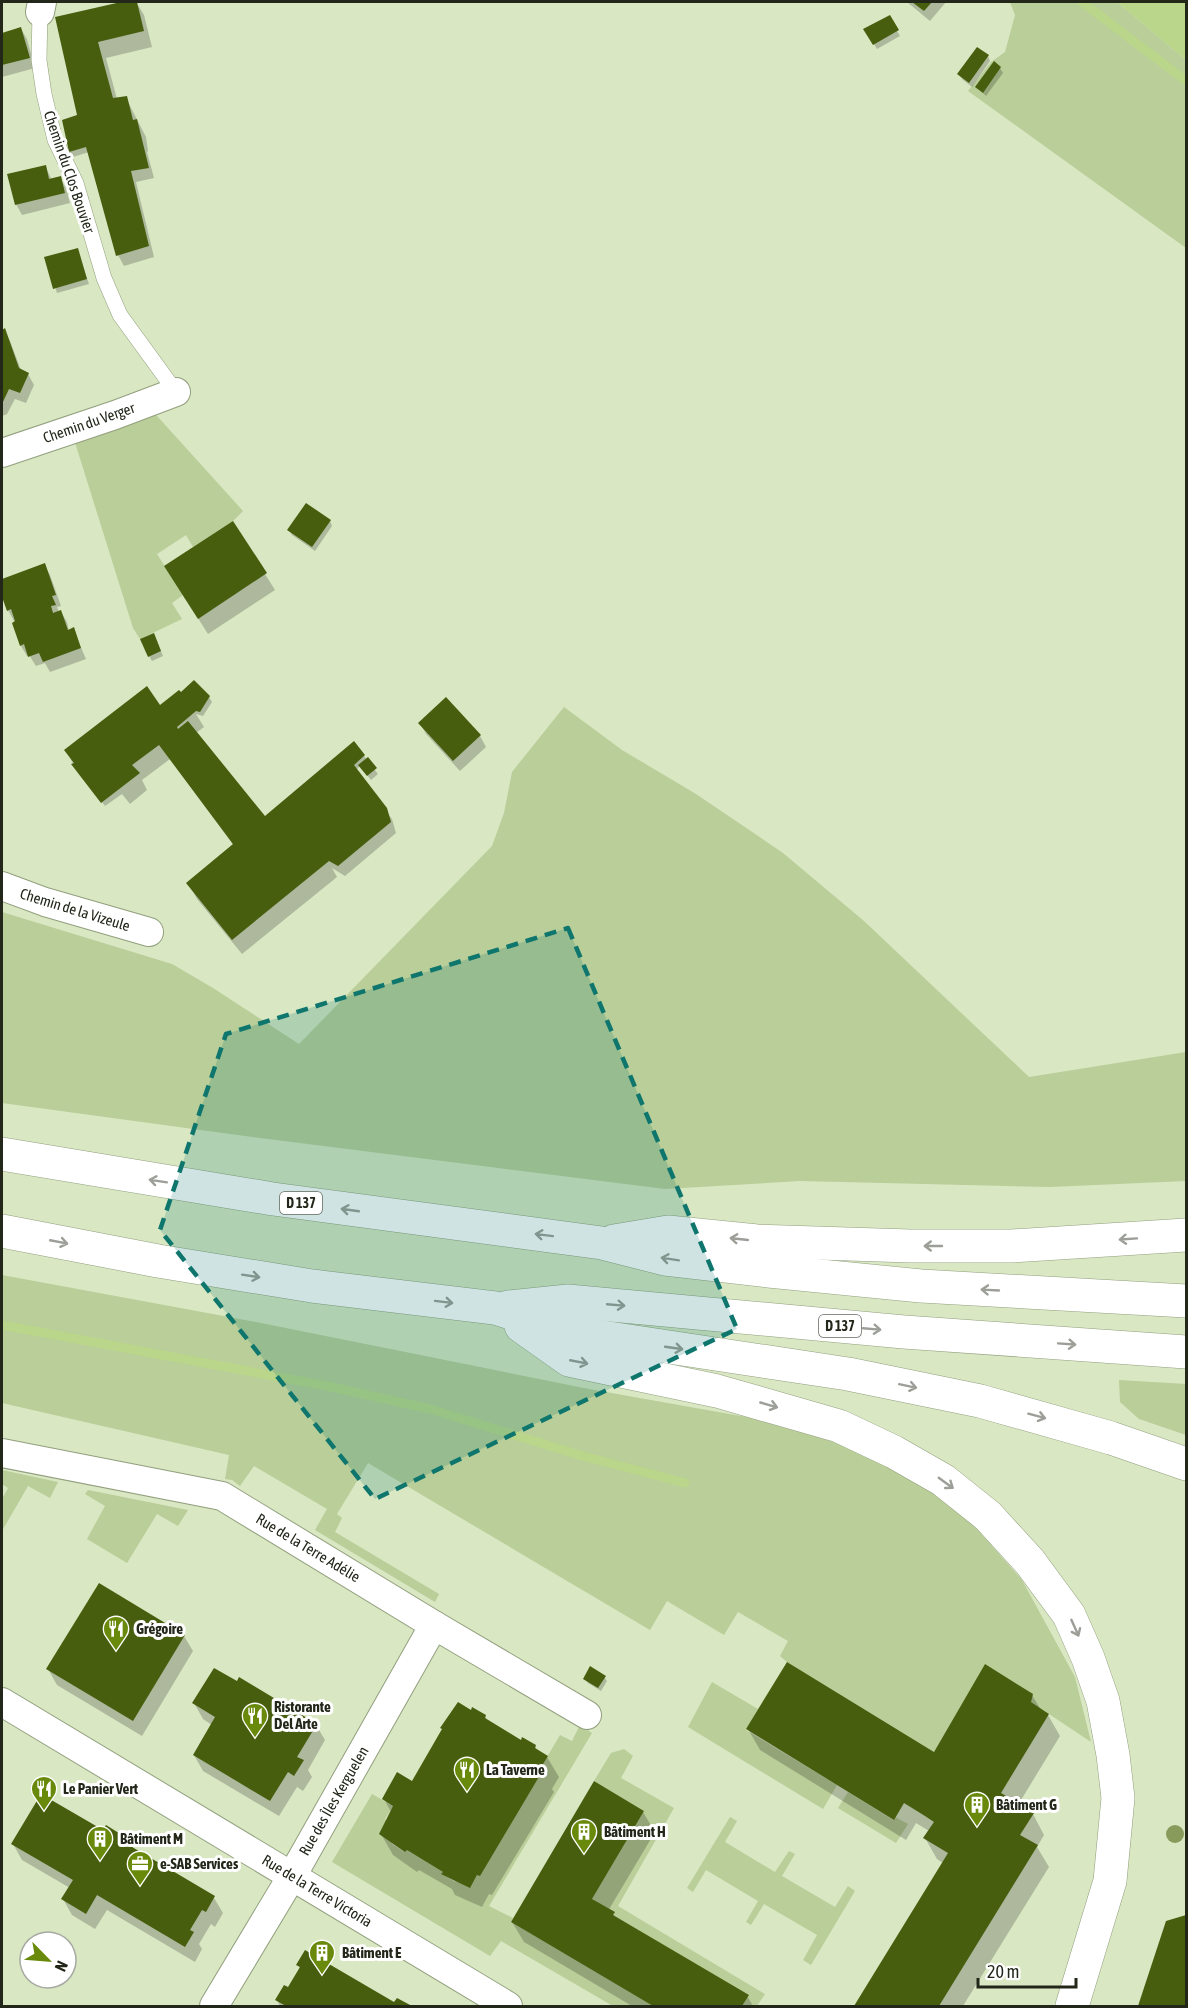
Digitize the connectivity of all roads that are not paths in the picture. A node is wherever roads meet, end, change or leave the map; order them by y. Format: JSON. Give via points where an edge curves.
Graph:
{"nodes":[{"id":1,"x":41,"y":7,"type":"edge"},
{"id":2,"x":176,"y":392,"type":"joint"},
{"id":3,"x":2,"y":453,"type":"edge"},
{"id":4,"x":2,"y":886,"type":"edge"},
{"id":5,"x":149,"y":932,"type":"dead end"},
{"id":6,"x":2,"y":1154,"type":"edge"},
{"id":7,"x":2,"y":1231,"type":"edge"},
{"id":8,"x":1186,"y":1235,"type":"edge"},
{"id":9,"x":602,"y":1243,"type":"junction"},
{"id":10,"x":1186,"y":1300,"type":"edge"},
{"id":11,"x":495,"y":1308,"type":"junction"},
{"id":12,"x":1186,"y":1352,"type":"edge"},
{"id":13,"x":2,"y":1453,"type":"edge"},
{"id":14,"x":1186,"y":1464,"type":"edge"},
{"id":15,"x":434,"y":1625,"type":"junction"},
{"id":16,"x":2,"y":1702,"type":"edge"},
{"id":17,"x":588,"y":1716,"type":"dead end"},
{"id":18,"x":292,"y":1876,"type":"junction"},
{"id":19,"x":214,"y":2007,"type":"edge"},
{"id":20,"x":508,"y":2007,"type":"edge"},
{"id":21,"x":1072,"y":2007,"type":"edge"}],
"edges":[{"from":1,"to":2,"type":"lane","name":"Chemin du Clos Bouvier","via":[[39,60],[55,140],[76,183],[104,278],[120,315]]},
{"from":2,"to":3,"type":"street","name":"Chemin du Verger"},
{"from":4,"to":5,"type":"street","name":"Chemin de la Vizeule"},
{"from":9,"to":6,"type":"highway","number":"D 137","one_way":true,"via":[[273,1199]]},
{"from":7,"to":11,"type":"highway","number":"D 137","one_way":true,"via":[[312,1286]]},
{"from":8,"to":9,"type":"highway","one_way":true,"via":[[1012,1245],[910,1246],[757,1241],[668,1232]]},
{"from":10,"to":9,"type":"highway","number":"D 137","one_way":true,"via":[[921,1286],[781,1273],[665,1259]]},
{"from":11,"to":12,"type":"highway","number":"D 137","one_way":true,"via":[[568,1301],[904,1332]]},
{"from":11,"to":14,"type":"highway","one_way":true,"via":[[576,1333],[848,1374],[980,1401]]},
{"from":11,"to":21,"type":"highway","one_way":true,"via":[[569,1360],[771,1405],[839,1426],[894,1452],[943,1480],[988,1516],[1030,1562],[1069,1615],[1088,1658],[1103,1701],[1118,1798],[1110,1881]]},
{"from":13,"to":15,"type":"street","name":"Rue de la Terre Adélie","via":[[222,1496]]},
{"from":15,"to":17,"type":"street","name":"Rue de la Terre Adélie"},
{"from":15,"to":18,"type":"street","name":"Rue des Îles Kerguelen"},
{"from":16,"to":18,"type":"street","name":"Rue de la Terre Victoria"},
{"from":18,"to":19,"type":"street","name":"Rue des Îles Kerguelen"},
{"from":18,"to":20,"type":"street","name":"Rue de la Terre Victoria"}]}
